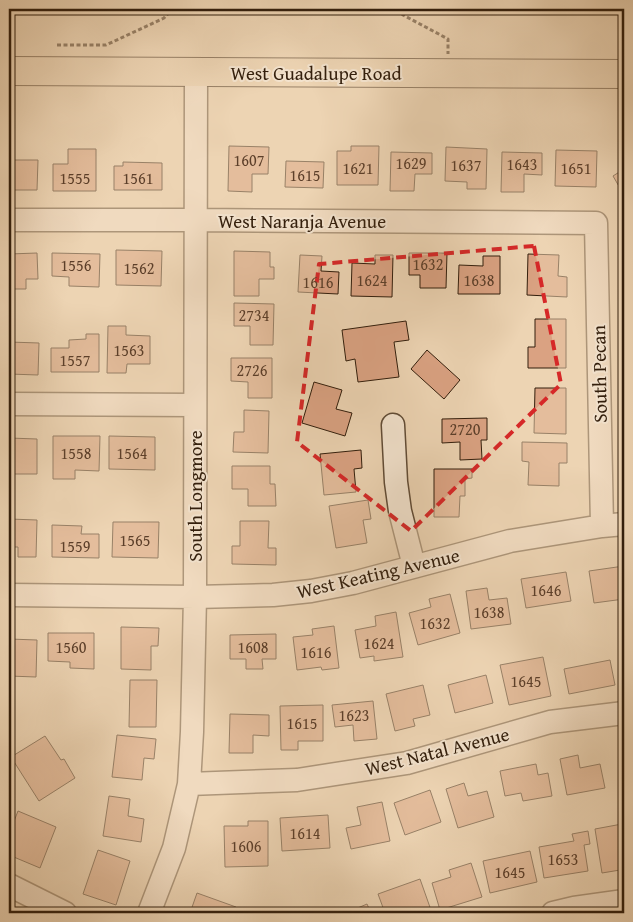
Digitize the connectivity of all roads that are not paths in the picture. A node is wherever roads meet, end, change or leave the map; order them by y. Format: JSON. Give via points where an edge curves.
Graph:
{"nodes":[{"id":1,"x":9,"y":71,"type":"edge"},
{"id":2,"x":196,"y":72,"type":"junction"},
{"id":3,"x":624,"y":74,"type":"edge"},
{"id":4,"x":9,"y":220,"type":"edge"},
{"id":5,"x":196,"y":220,"type":"junction"},
{"id":6,"x":596,"y":223,"type":"joint"},
{"id":7,"x":9,"y":404,"type":"edge"},
{"id":8,"x":195,"y":405,"type":"junction"},
{"id":9,"x":393,"y":425,"type":"dead end"},
{"id":10,"x":624,"y":524,"type":"edge"},
{"id":11,"x":602,"y":526,"type":"junction"},
{"id":12,"x":414,"y":566,"type":"junction"},
{"id":13,"x":9,"y":595,"type":"edge"},
{"id":14,"x":195,"y":598,"type":"junction"},
{"id":15,"x":624,"y":713,"type":"edge"},
{"id":16,"x":189,"y":784,"type":"junction"},
{"id":17,"x":9,"y":885,"type":"edge"},
{"id":18,"x":624,"y":901,"type":"edge"},
{"id":19,"x":65,"y":913,"type":"edge"},
{"id":20,"x":149,"y":913,"type":"edge"},
{"id":21,"x":553,"y":913,"type":"edge"}],
"edges":[{"from":1,"to":2,"type":"main road","name":"West Guadalupe Road"},
{"from":2,"to":3,"type":"main road","name":"West Guadalupe Road"},
{"from":2,"to":5,"type":"street","name":"South Longmore"},
{"from":4,"to":5,"type":"street","name":"West Naranja Avenue"},
{"from":5,"to":6,"type":"street","name":"West Naranja Avenue"},
{"from":5,"to":8,"type":"street","name":"South Longmore"},
{"from":6,"to":11,"type":"street","name":"South Pecan"},
{"from":7,"to":8,"type":"street"},
{"from":8,"to":14,"type":"street","name":"South Longmore"},
{"from":9,"to":12,"type":"street","via":[[400,511]]},
{"from":10,"to":11,"type":"street","name":"West Keating Avenue"},
{"from":11,"to":12,"type":"street","name":"West Keating Avenue","via":[[510,541]]},
{"from":12,"to":14,"type":"street","name":"West Keating Avenue","via":[[311,591]]},
{"from":13,"to":14,"type":"street","name":"West Keating Avenue"},
{"from":14,"to":16,"type":"street","name":"South Longmore"},
{"from":15,"to":16,"type":"street","name":"West Natal Avenue","via":[[550,722],[407,763],[297,780]]},
{"from":16,"to":20,"type":"street","name":"South Longmore","via":[[174,848]]},
{"from":17,"to":19,"type":"street"},
{"from":18,"to":21,"type":"street"}]}
